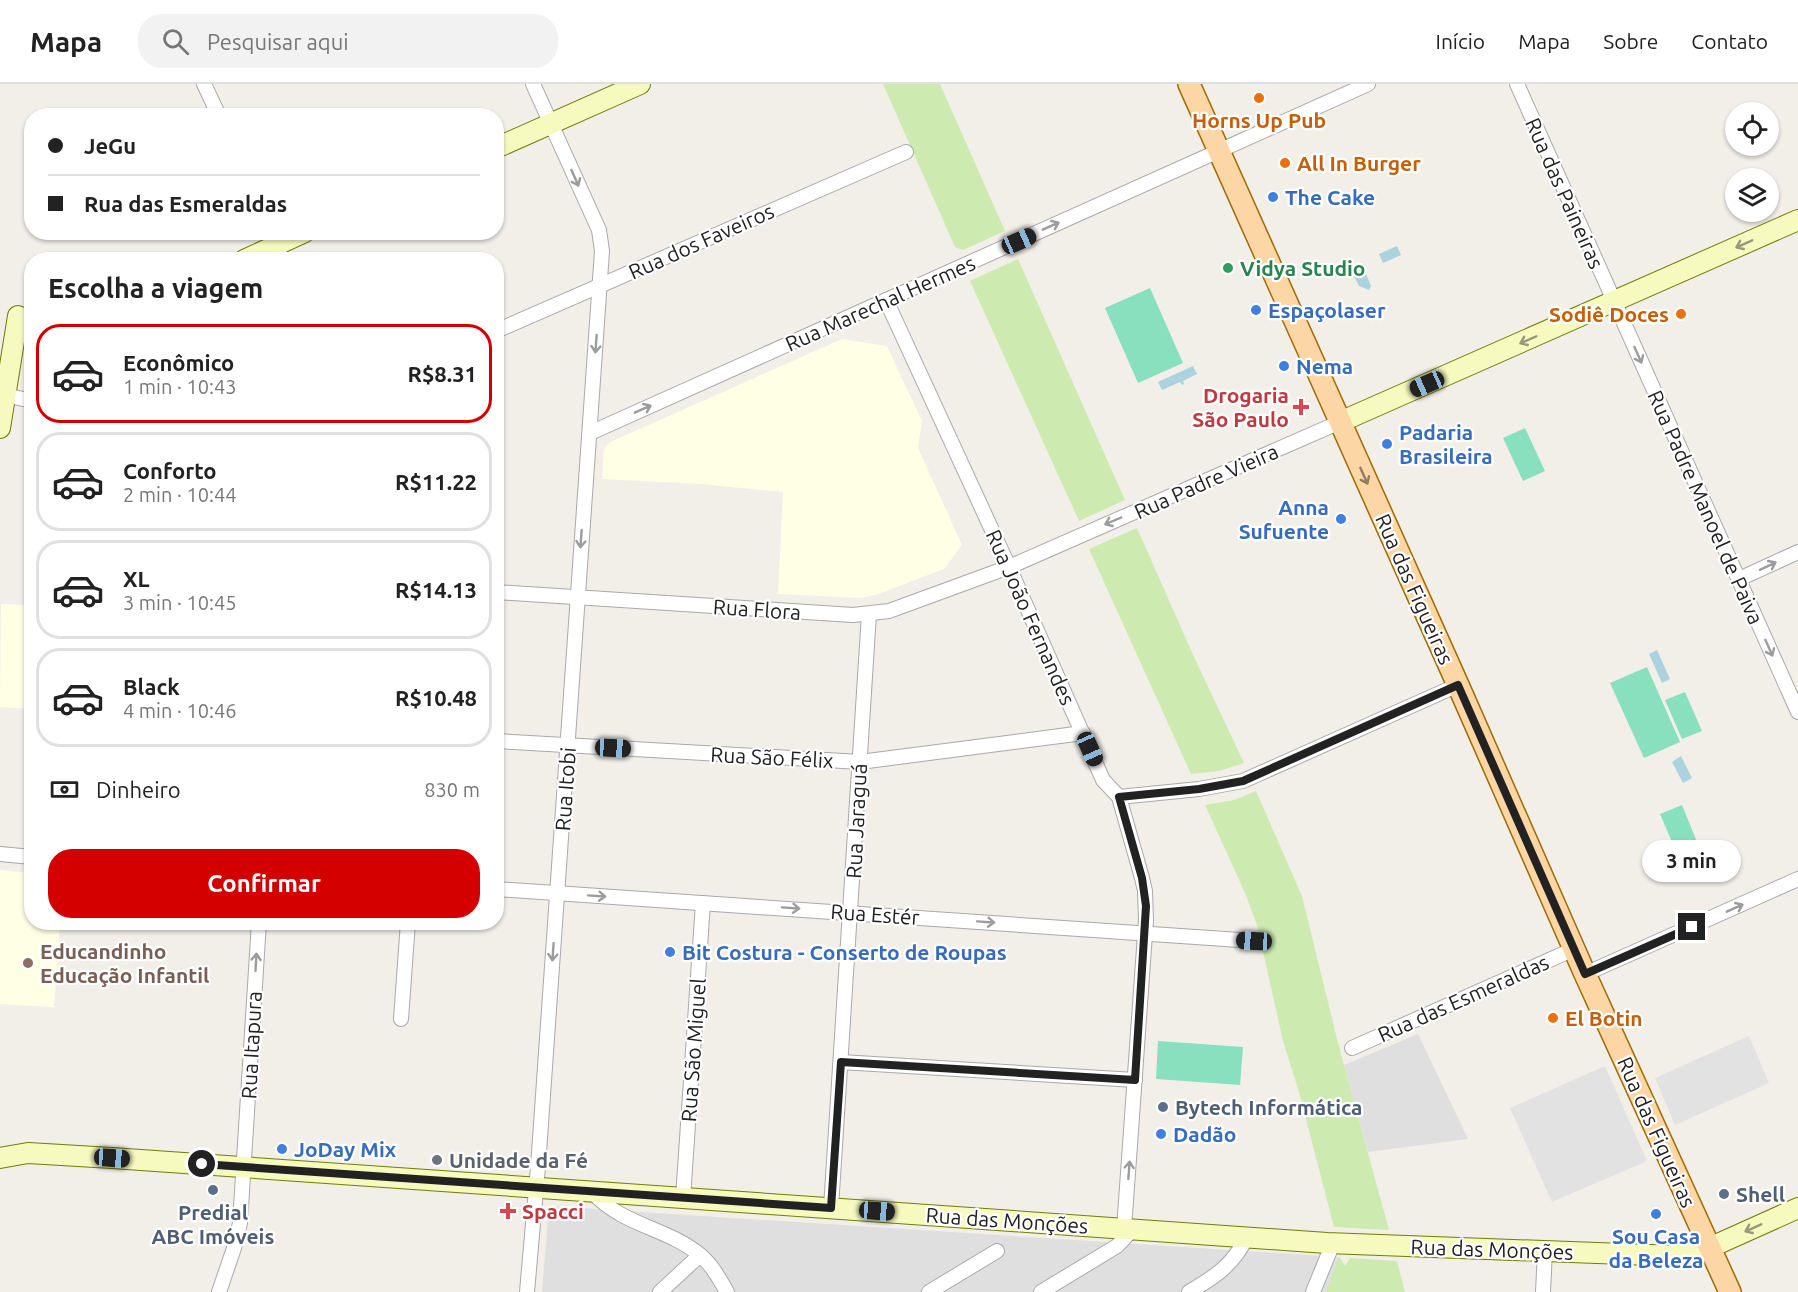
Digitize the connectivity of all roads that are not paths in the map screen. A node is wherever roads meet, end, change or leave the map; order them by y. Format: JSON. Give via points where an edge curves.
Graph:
{"nodes":[{"id":1,"x":204,"y":84,"type":"edge"},
{"id":2,"x":533,"y":84,"type":"edge"},
{"id":3,"x":640,"y":84,"type":"edge"},
{"id":4,"x":1189,"y":84,"type":"edge"},
{"id":5,"x":1368,"y":84,"type":"edge"},
{"id":6,"x":1516,"y":84,"type":"edge"},
{"id":7,"x":215,"y":108,"type":"edge"},
{"id":8,"x":551,"y":124,"type":"junction"},
{"id":9,"x":504,"y":145,"type":"edge"},
{"id":10,"x":1219,"y":151,"type":"junction"},
{"id":11,"x":906,"y":152,"type":"dead end"},
{"id":12,"x":1798,"y":220,"type":"edge"},
{"id":13,"x":277,"y":246,"type":"edge"},
{"id":14,"x":263,"y":252,"type":"edge"},
{"id":15,"x":600,"y":286,"type":"junction"},
{"id":16,"x":886,"y":300,"type":"junction"},
{"id":17,"x":1614,"y":302,"type":"junction"},
{"id":18,"x":17,"y":315,"type":"edge"},
{"id":19,"x":504,"y":328,"type":"edge"},
{"id":20,"x":5,"y":395,"type":"junction"},
{"id":21,"x":24,"y":399,"type":"edge"},
{"id":22,"x":1340,"y":422,"type":"junction"},
{"id":23,"x":0,"y":428,"type":"edge"},
{"id":24,"x":590,"y":433,"type":"junction"},
{"id":25,"x":1798,"y":552,"type":"edge"},
{"id":26,"x":1009,"y":567,"type":"junction"},
{"id":27,"x":1739,"y":579,"type":"junction"},
{"id":28,"x":504,"y":593,"type":"edge"},
{"id":29,"x":577,"y":598,"type":"junction"},
{"id":30,"x":869,"y":614,"type":"junction"},
{"id":31,"x":1458,"y":685,"type":"junction"},
{"id":32,"x":1798,"y":712,"type":"edge"},
{"id":33,"x":1083,"y":733,"type":"junction"},
{"id":34,"x":504,"y":741,"type":"edge"},
{"id":35,"x":568,"y":745,"type":"junction"},
{"id":36,"x":860,"y":762,"type":"junction"},
{"id":37,"x":1119,"y":797,"type":"junction"},
{"id":38,"x":0,"y":854,"type":"edge"},
{"id":39,"x":24,"y":856,"type":"edge"},
{"id":40,"x":1798,"y":879,"type":"edge"},
{"id":41,"x":504,"y":890,"type":"edge"},
{"id":42,"x":557,"y":893,"type":"junction"},
{"id":43,"x":703,"y":903,"type":"junction"},
{"id":44,"x":850,"y":912,"type":"junction"},
{"id":45,"x":259,"y":930,"type":"edge"},
{"id":46,"x":407,"y":930,"type":"edge"},
{"id":47,"x":1145,"y":934,"type":"junction"},
{"id":48,"x":1254,"y":941,"type":"dead end"},
{"id":49,"x":1574,"y":949,"type":"junction"},
{"id":50,"x":1585,"y":974,"type":"junction"},
{"id":51,"x":401,"y":1019,"type":"dead end"},
{"id":52,"x":1352,"y":1048,"type":"dead end"},
{"id":53,"x":841,"y":1062,"type":"junction"},
{"id":54,"x":1135,"y":1080,"type":"junction"},
{"id":55,"x":0,"y":1148,"type":"edge"},
{"id":56,"x":28,"y":1153,"type":"junction"},
{"id":57,"x":0,"y":1158,"type":"edge"},
{"id":58,"x":244,"y":1167,"type":"junction"},
{"id":59,"x":537,"y":1188,"type":"junction"},
{"id":60,"x":592,"y":1191,"type":"junction"},
{"id":61,"x":683,"y":1198,"type":"junction"},
{"id":62,"x":831,"y":1208,"type":"junction"},
{"id":63,"x":1798,"y":1208,"type":"edge"},
{"id":64,"x":1129,"y":1229,"type":"junction"},
{"id":65,"x":1247,"y":1237,"type":"junction"},
{"id":66,"x":1333,"y":1243,"type":"junction"},
{"id":67,"x":1709,"y":1248,"type":"junction"},
{"id":68,"x":997,"y":1251,"type":"dead end"},
{"id":69,"x":1545,"y":1251,"type":"junction"},
{"id":70,"x":700,"y":1255,"type":"junction"},
{"id":71,"x":219,"y":1292,"type":"edge"},
{"id":72,"x":527,"y":1292,"type":"edge"},
{"id":73,"x":660,"y":1292,"type":"edge"},
{"id":74,"x":727,"y":1292,"type":"edge"},
{"id":75,"x":929,"y":1292,"type":"edge"},
{"id":76,"x":1041,"y":1292,"type":"edge"},
{"id":77,"x":1189,"y":1292,"type":"edge"},
{"id":78,"x":1313,"y":1292,"type":"edge"},
{"id":79,"x":1543,"y":1292,"type":"edge"},
{"id":80,"x":1730,"y":1292,"type":"edge"}],
"edges":[{"from":1,"to":7,"type":"street"},
{"from":2,"to":8,"type":"street","name":"Rua Itobi"},
{"from":3,"to":8,"type":"street"},
{"from":4,"to":10,"type":"main road","name":"Rua das Figueiras"},
{"from":5,"to":10,"type":"street","name":"Rua Marechal Hermes"},
{"from":6,"to":17,"type":"street","name":"Rua das Paineiras"},
{"from":8,"to":9,"type":"street"},
{"from":8,"to":15,"type":"street","name":"Rua Itobi","one_way":true,"via":[[598,230],[602,251]]},
{"from":16,"to":10,"type":"street","name":"Rua Marechal Hermes","one_way":true},
{"from":10,"to":22,"type":"main road","name":"Rua das Figueiras"},
{"from":11,"to":15,"type":"street","name":"Rua dos Faveiros"},
{"from":12,"to":17,"type":"street","name":"Rua Padre Vieira","one_way":true},
{"from":13,"to":14,"type":"street"},
{"from":15,"to":19,"type":"street","name":"Rua dos Faveiros"},
{"from":15,"to":24,"type":"street","name":"Rua Itobi","one_way":true},
{"from":24,"to":16,"type":"street","name":"Rua Marechal Hermes","one_way":true},
{"from":16,"to":26,"type":"street","name":"Rua João Fernandes"},
{"from":17,"to":22,"type":"street","name":"Rua Padre Vieira","one_way":true},
{"from":17,"to":27,"type":"street","name":"Rua Padre Manoel de Paiva","one_way":true},
{"from":18,"to":20,"type":"street"},
{"from":20,"to":21,"type":"street"},
{"from":20,"to":23,"type":"street"},
{"from":22,"to":26,"type":"street","name":"Rua Padre Vieira","one_way":true},
{"from":22,"to":31,"type":"main road","name":"Rua das Figueiras","one_way":true},
{"from":24,"to":29,"type":"street","name":"Rua Itobi","one_way":true},
{"from":27,"to":25,"type":"street","one_way":true},
{"from":26,"to":30,"type":"street","name":"Rua Flora","via":[[889,611]]},
{"from":26,"to":33,"type":"street","name":"Rua João Fernandes"},
{"from":27,"to":32,"type":"street","name":"Rua Padre Manoel de Paiva","one_way":true},
{"from":28,"to":29,"type":"street","name":"Rua Flora"},
{"from":29,"to":30,"type":"street","name":"Rua Flora"},
{"from":29,"to":35,"type":"street","name":"Rua Itobi"},
{"from":30,"to":36,"type":"street","name":"Rua Jaraguá"},
{"from":31,"to":37,"type":"street","via":[[1243,781]]},
{"from":31,"to":49,"type":"main road","name":"Rua das Figueiras"},
{"from":33,"to":36,"type":"street","name":"Rua São Félix"},
{"from":33,"to":37,"type":"street","name":"Rua João Fernandes","via":[[1103,780]]},
{"from":34,"to":35,"type":"street","name":"Rua São Félix"},
{"from":35,"to":36,"type":"street","name":"Rua São Félix"},
{"from":35,"to":42,"type":"street","name":"Rua Itobi"},
{"from":36,"to":44,"type":"street","name":"Rua Jaraguá"},
{"from":37,"to":47,"type":"street","name":"Rua João Fernandes","via":[[1145,891]]},
{"from":38,"to":39,"type":"street"},
{"from":50,"to":40,"type":"street","one_way":true},
{"from":41,"to":42,"type":"street","name":"Rua Estér"},
{"from":42,"to":43,"type":"street","name":"Rua Estér","one_way":true},
{"from":42,"to":59,"type":"street","name":"Rua Itobi","one_way":true},
{"from":43,"to":44,"type":"street","name":"Rua Estér","one_way":true},
{"from":43,"to":61,"type":"street","name":"Rua São Miguel"},
{"from":44,"to":47,"type":"street","name":"Rua Estér","one_way":true},
{"from":44,"to":53,"type":"street","name":"Rua Jaraguá"},
{"from":58,"to":45,"type":"street","name":"Rua Itapura","one_way":true},
{"from":46,"to":51,"type":"street"},
{"from":47,"to":48,"type":"street","name":"Rua Estér"},
{"from":47,"to":54,"type":"street","name":"Rua João Fernandes"},
{"from":49,"to":50,"type":"main road","name":"Rua das Figueiras"},
{"from":49,"to":52,"type":"street","name":"Rua das Esmeraldas"},
{"from":50,"to":67,"type":"main road","name":"Rua das Figueiras"},
{"from":53,"to":54,"type":"street"},
{"from":53,"to":62,"type":"street","name":"Rua Jaraguá"},
{"from":64,"to":54,"type":"street","name":"Rua João Fernandes","one_way":true},
{"from":55,"to":56,"type":"street","name":"Rua das Monções"},
{"from":56,"to":57,"type":"street","name":"Rua das Monções"},
{"from":56,"to":58,"type":"street","name":"Rua das Monções"},
{"from":58,"to":59,"type":"street","name":"Rua das Monções"},
{"from":58,"to":71,"type":"street","name":"Rua Itapura","via":[[240,1223]]},
{"from":59,"to":60,"type":"street","name":"Rua das Monções"},
{"from":59,"to":72,"type":"street","name":"Rua Itobi"},
{"from":60,"to":61,"type":"street","name":"Rua das Monções"},
{"from":60,"to":70,"type":"street","via":[[615,1212]]},
{"from":61,"to":62,"type":"street","name":"Rua das Monções"},
{"from":62,"to":64,"type":"street","name":"Rua das Monções"},
{"from":63,"to":67,"type":"street","name":"Rua das Monções","one_way":true},
{"from":64,"to":65,"type":"street","name":"Rua das Monções"},
{"from":64,"to":76,"type":"street","via":[[1117,1246]]},
{"from":65,"to":66,"type":"street","name":"Rua das Monções"},
{"from":65,"to":77,"type":"street","via":[[1229,1265]]},
{"from":66,"to":69,"type":"street","name":"Rua das Monções"},
{"from":66,"to":78,"type":"street"},
{"from":67,"to":69,"type":"street","name":"Rua das Monções","via":[[1677,1256]]},
{"from":67,"to":80,"type":"main road","name":"Rua das Figueiras"},
{"from":68,"to":75,"type":"street"},
{"from":69,"to":79,"type":"street"},
{"from":70,"to":73,"type":"street"},
{"from":70,"to":74,"type":"street"}]}
